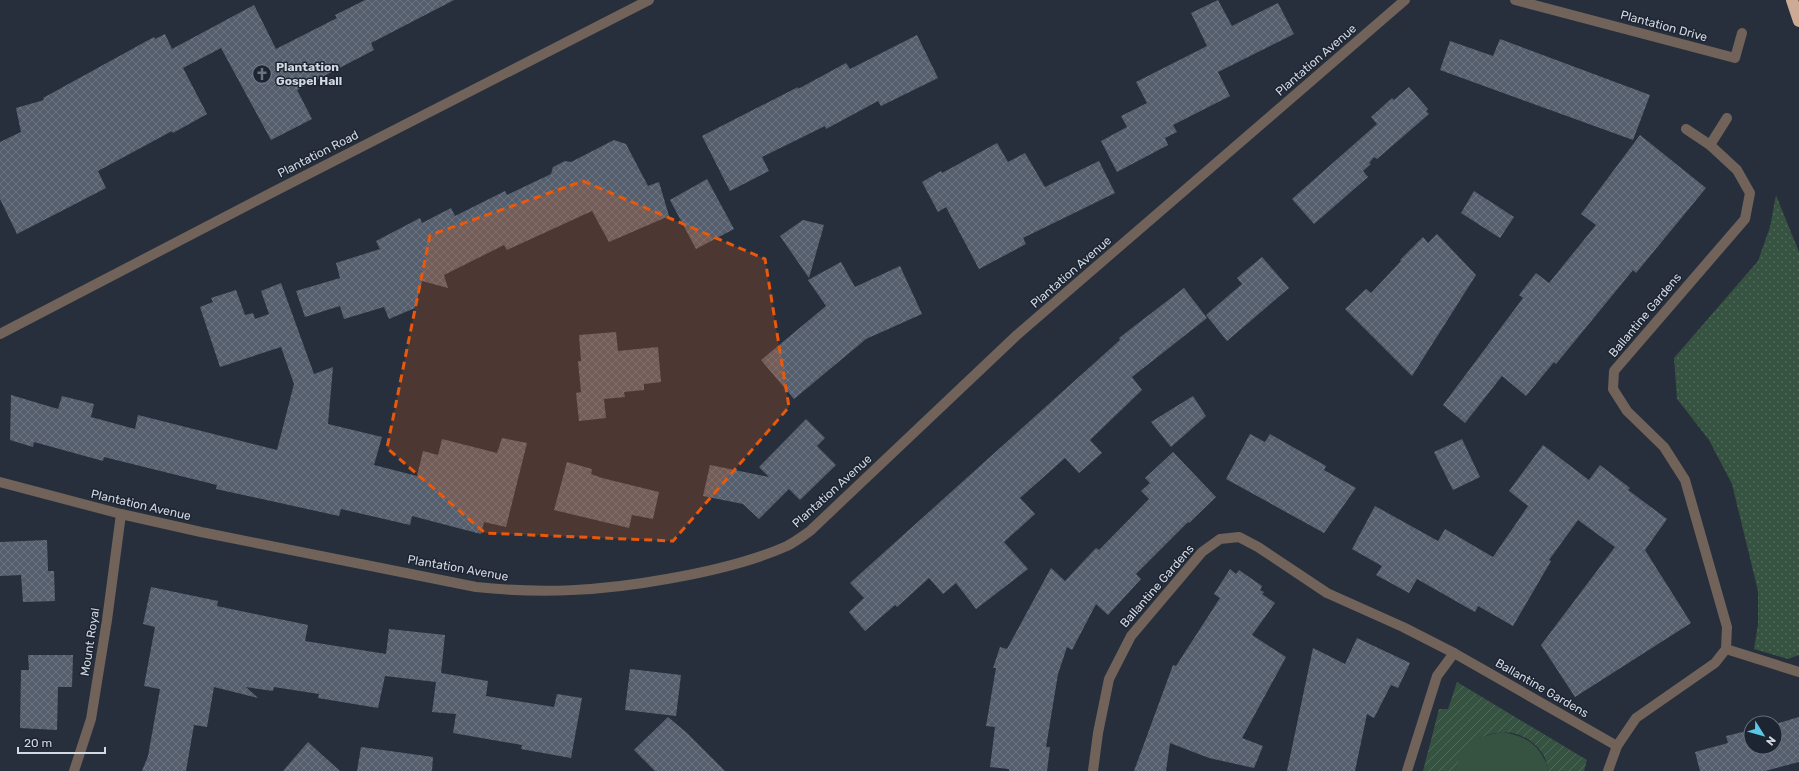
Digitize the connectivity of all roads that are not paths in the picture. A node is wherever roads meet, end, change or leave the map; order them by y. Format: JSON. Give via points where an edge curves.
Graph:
{"nodes":[{"id":1,"x":649,"y":0,"type":"edge"},
{"id":2,"x":1405,"y":0,"type":"edge"},
{"id":3,"x":1515,"y":0,"type":"edge"},
{"id":4,"x":1792,"y":0,"type":"edge"},
{"id":5,"x":1799,"y":21,"type":"edge"},
{"id":6,"x":1742,"y":33,"type":"dead end"},
{"id":7,"x":1727,"y":118,"type":"dead end"},
{"id":8,"x":1686,"y":129,"type":"dead end"},
{"id":9,"x":1710,"y":145,"type":"junction"},
{"id":10,"x":0,"y":334,"type":"edge"},
{"id":11,"x":0,"y":482,"type":"edge"},
{"id":12,"x":121,"y":514,"type":"junction"},
{"id":13,"x":1726,"y":649,"type":"junction"},
{"id":14,"x":1454,"y":653,"type":"junction"},
{"id":15,"x":1799,"y":672,"type":"edge"},
{"id":16,"x":1617,"y":746,"type":"junction"},
{"id":17,"x":74,"y":771,"type":"edge"},
{"id":18,"x":1094,"y":771,"type":"edge"},
{"id":19,"x":1407,"y":771,"type":"edge"},
{"id":20,"x":1608,"y":771,"type":"edge"}],
"edges":[{"from":1,"to":10,"type":"street","name":"Plantation Road"},
{"from":2,"to":12,"type":"street","name":"Plantation Avenue","via":[[1017,336],[810,531],[788,545],[700,573],[619,587],[556,592],[512,591],[476,587]]},
{"from":3,"to":6,"type":"street","name":"Plantation Drive","via":[[1736,58]]},
{"from":4,"to":5,"type":"highway"},
{"from":7,"to":9,"type":"street"},
{"from":8,"to":9,"type":"street","name":"Ballantine Gardens"},
{"from":9,"to":13,"type":"street","name":"Ballantine Gardens","via":[[1737,170],[1750,194],[1745,219],[1614,371],[1613,389],[1627,411],[1664,447],[1685,480],[1727,627]]},
{"from":11,"to":12,"type":"street","name":"Plantation Avenue"},
{"from":12,"to":17,"type":"street","name":"Mount Royal","via":[[91,719]]},
{"from":13,"to":15,"type":"street"},
{"from":13,"to":16,"type":"street","via":[[1715,663],[1636,718]]},
{"from":14,"to":16,"type":"street","name":"Ballantine Gardens"},
{"from":14,"to":18,"type":"street","name":"Ballantine Gardens","via":[[1327,593],[1239,537],[1220,538],[1202,552],[1131,636],[1109,679],[1098,733]]},
{"from":14,"to":19,"type":"street","via":[[1438,676]]},
{"from":16,"to":20,"type":"street"}]}
